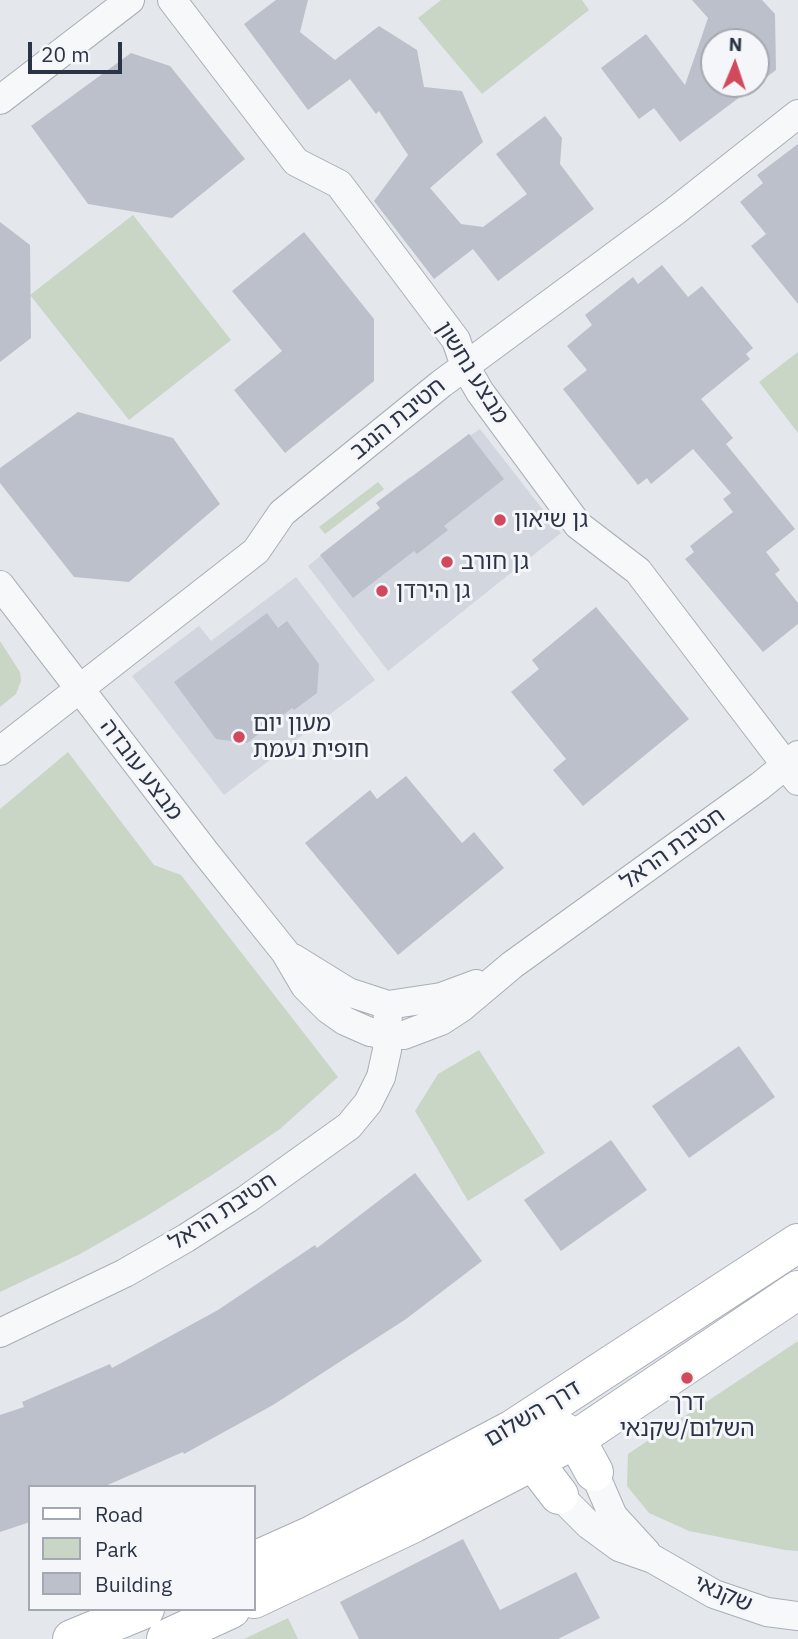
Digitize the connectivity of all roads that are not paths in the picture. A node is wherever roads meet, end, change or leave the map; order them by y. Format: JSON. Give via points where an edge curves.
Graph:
{"nodes":[{"id":1,"x":130,"y":0,"type":"edge"},
{"id":2,"x":172,"y":0,"type":"edge"},
{"id":3,"x":0,"y":100,"type":"edge"},
{"id":4,"x":798,"y":114,"type":"edge"},
{"id":5,"x":465,"y":366,"type":"junction"},
{"id":6,"x":0,"y":585,"type":"edge"},
{"id":7,"x":80,"y":689,"type":"junction"},
{"id":8,"x":0,"y":751,"type":"edge"},
{"id":9,"x":794,"y":767,"type":"edge"},
{"id":10,"x":285,"y":952,"type":"junction"},
{"id":11,"x":512,"y":965,"type":"junction"},
{"id":12,"x":388,"y":1005,"type":"junction"},
{"id":13,"x":387,"y":1035,"type":"junction"},
{"id":14,"x":798,"y":1243,"type":"edge"},
{"id":15,"x":798,"y":1290,"type":"edge"},
{"id":16,"x":0,"y":1333,"type":"edge"},
{"id":17,"x":535,"y":1415,"type":"junction"},
{"id":18,"x":576,"y":1439,"type":"junction"},
{"id":19,"x":533,"y":1461,"type":"junction"},
{"id":20,"x":594,"y":1472,"type":"joint"},
{"id":21,"x":559,"y":1494,"type":"joint"},
{"id":22,"x":653,"y":1559,"type":"junction"},
{"id":23,"x":256,"y":1560,"type":"edge"},
{"id":24,"x":256,"y":1598,"type":"edge"},
{"id":25,"x":140,"y":1611,"type":"edge"},
{"id":26,"x":227,"y":1611,"type":"edge"},
{"id":27,"x":798,"y":1616,"type":"edge"},
{"id":28,"x":72,"y":1639,"type":"edge"},
{"id":29,"x":166,"y":1639,"type":"edge"}],
"edges":[{"from":1,"to":3,"type":"street"},
{"from":2,"to":5,"type":"street","name":"מבצע נחשון","via":[[296,162],[339,184],[456,340]]},
{"from":4,"to":5,"type":"street","name":"חטיבת הנגב"},
{"from":5,"to":7,"type":"street","name":"חטיבת הנגב","via":[[282,513],[256,551]]},
{"from":5,"to":9,"type":"street","name":"מבצע נחשון","via":[[578,524],[638,571]]},
{"from":6,"to":7,"type":"street","name":"מבצע עובדה"},
{"from":7,"to":8,"type":"street","name":"חטיבת הנגב"},
{"from":7,"to":10,"type":"street","name":"מבצע עובדה"},
{"from":9,"to":11,"type":"street","name":"חטיבת הראל","via":[[760,786]]},
{"from":10,"to":12,"type":"street","name":"מבצע עובדה","via":[[348,992]]},
{"from":10,"to":13,"type":"street","name":"מבצע עובדה","via":[[305,986],[328,1009],[355,1026]]},
{"from":11,"to":12,"type":"street","name":"חטיבת הראל","via":[[441,997]]},
{"from":11,"to":13,"type":"street","name":"חטיבת הראל","via":[[441,1021],[404,1035]]},
{"from":12,"to":13,"type":"street","name":"חטיבת הראל"},
{"from":13,"to":16,"type":"street","name":"חטיבת הראל","via":[[381,1077],[349,1126],[186,1238]]},
{"from":14,"to":17,"type":"street","name":"דרך השלום"},
{"from":15,"to":18,"type":"street","name":"דרך השלום"},
{"from":17,"to":18,"type":"street"},
{"from":17,"to":19,"type":"street"},
{"from":17,"to":23,"type":"street","name":"דרך השלום","via":[[312,1535]]},
{"from":18,"to":19,"type":"street","name":"דרך השלום"},
{"from":18,"to":20,"type":"street"},
{"from":19,"to":21,"type":"street"},
{"from":19,"to":24,"type":"street","name":"דרך השלום"},
{"from":20,"to":22,"type":"street","name":"שקנאי","via":[[613,1516]]},
{"from":21,"to":22,"type":"street","name":"שקנאי","via":[[619,1547]]},
{"from":22,"to":27,"type":"street","name":"שקנאי","via":[[714,1594],[767,1612]]},
{"from":25,"to":28,"type":"street"},
{"from":26,"to":29,"type":"street"}]}
